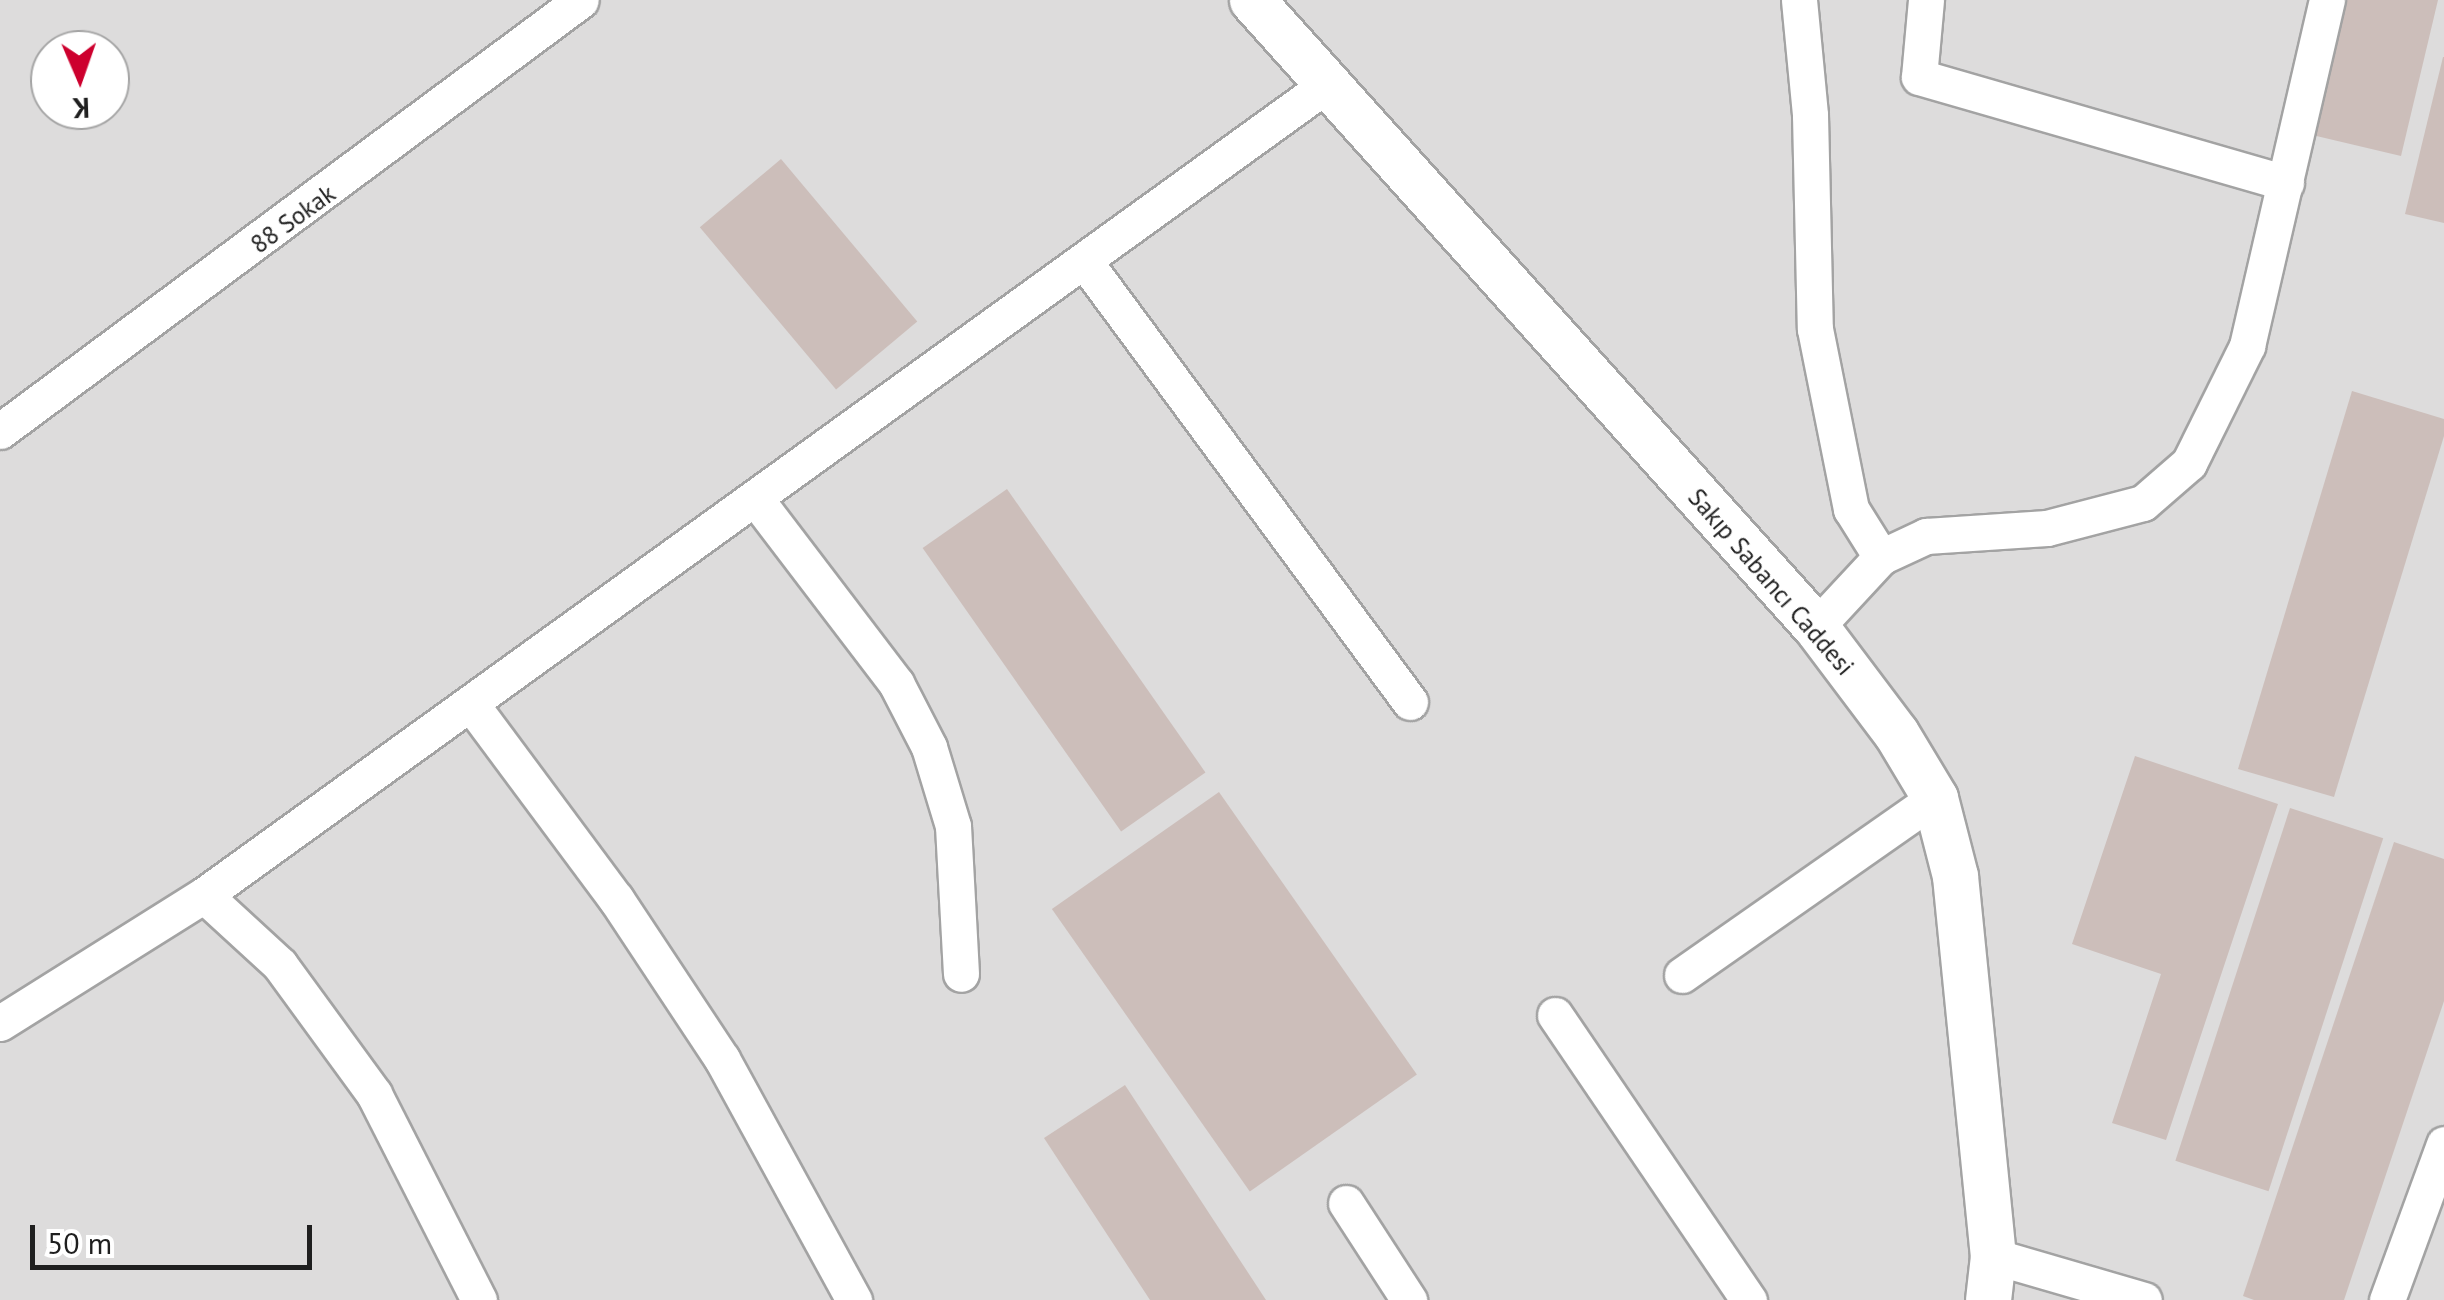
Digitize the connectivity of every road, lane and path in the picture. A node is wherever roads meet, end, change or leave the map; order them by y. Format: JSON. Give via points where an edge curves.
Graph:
{"nodes":[{"id":1,"x":581,"y":0,"type":"edge"},
{"id":2,"x":1252,"y":0,"type":"edge"},
{"id":3,"x":1798,"y":0,"type":"edge"},
{"id":4,"x":1926,"y":0,"type":"edge"},
{"id":5,"x":2327,"y":0,"type":"edge"},
{"id":6,"x":1325,"y":86,"type":"junction"},
{"id":7,"x":2286,"y":183,"type":"junction"},
{"id":8,"x":1086,"y":262,"type":"junction"},
{"id":9,"x":0,"y":431,"type":"edge"},
{"id":10,"x":755,"y":498,"type":"junction"},
{"id":11,"x":1881,"y":556,"type":"junction"},
{"id":12,"x":1816,"y":627,"type":"junction"},
{"id":13,"x":1410,"y":702,"type":"dead end"},
{"id":14,"x":472,"y":704,"type":"junction"},
{"id":15,"x":1934,"y":798,"type":"junction"},
{"id":16,"x":204,"y":895,"type":"junction"},
{"id":17,"x":961,"y":974,"type":"dead end"},
{"id":18,"x":1682,"y":975,"type":"dead end"},
{"id":19,"x":1556,"y":1015,"type":"dead end"},
{"id":20,"x":0,"y":1023,"type":"edge"},
{"id":21,"x":2444,"y":1144,"type":"edge"},
{"id":22,"x":1346,"y":1202,"type":"dead end"},
{"id":23,"x":1993,"y":1256,"type":"junction"},
{"id":24,"x":479,"y":1300,"type":"edge"},
{"id":25,"x":854,"y":1300,"type":"edge"},
{"id":26,"x":1409,"y":1300,"type":"edge"},
{"id":27,"x":1748,"y":1300,"type":"edge"},
{"id":28,"x":1988,"y":1300,"type":"edge"},
{"id":29,"x":2144,"y":1300,"type":"edge"},
{"id":30,"x":2387,"y":1300,"type":"edge"}],
"edges":[{"from":1,"to":9,"type":"street","name":"88 Sokak"},
{"from":2,"to":6,"type":"street","name":"Sakıp Sabancı Caddesi"},
{"from":3,"to":11,"type":"street","via":[[1810,115],[1816,328],[1852,509]]},
{"from":4,"to":7,"type":"street","via":[[1919,76]]},
{"from":5,"to":7,"type":"street"},
{"from":6,"to":8,"type":"street"},
{"from":6,"to":12,"type":"street","name":"Sakıp Sabancı Caddesi"},
{"from":7,"to":11,"type":"street","via":[[2246,346],[2189,463],[2143,503],[2047,528],[1926,536]]},
{"from":8,"to":10,"type":"street"},
{"from":8,"to":13,"type":"street"},
{"from":10,"to":14,"type":"street"},
{"from":10,"to":17,"type":"street","via":[[896,683],[929,746],[955,841]]},
{"from":11,"to":12,"type":"street"},
{"from":12,"to":15,"type":"street","name":"Sakıp Sabancı Caddesi","via":[[1896,733]]},
{"from":14,"to":16,"type":"street"},
{"from":14,"to":25,"type":"street","via":[[616,899],[722,1059]]},
{"from":15,"to":18,"type":"street"},
{"from":15,"to":23,"type":"street","name":"Sakıp Sabancı Caddesi","via":[[1956,876]]},
{"from":16,"to":20,"type":"street"},
{"from":16,"to":24,"type":"street","via":[[280,965],[374,1094]]},
{"from":19,"to":27,"type":"street"},
{"from":21,"to":30,"type":"street"},
{"from":22,"to":26,"type":"street"},
{"from":23,"to":28,"type":"street","name":"Sakıp Sabancı Caddesi"},
{"from":23,"to":29,"type":"street"}]}
